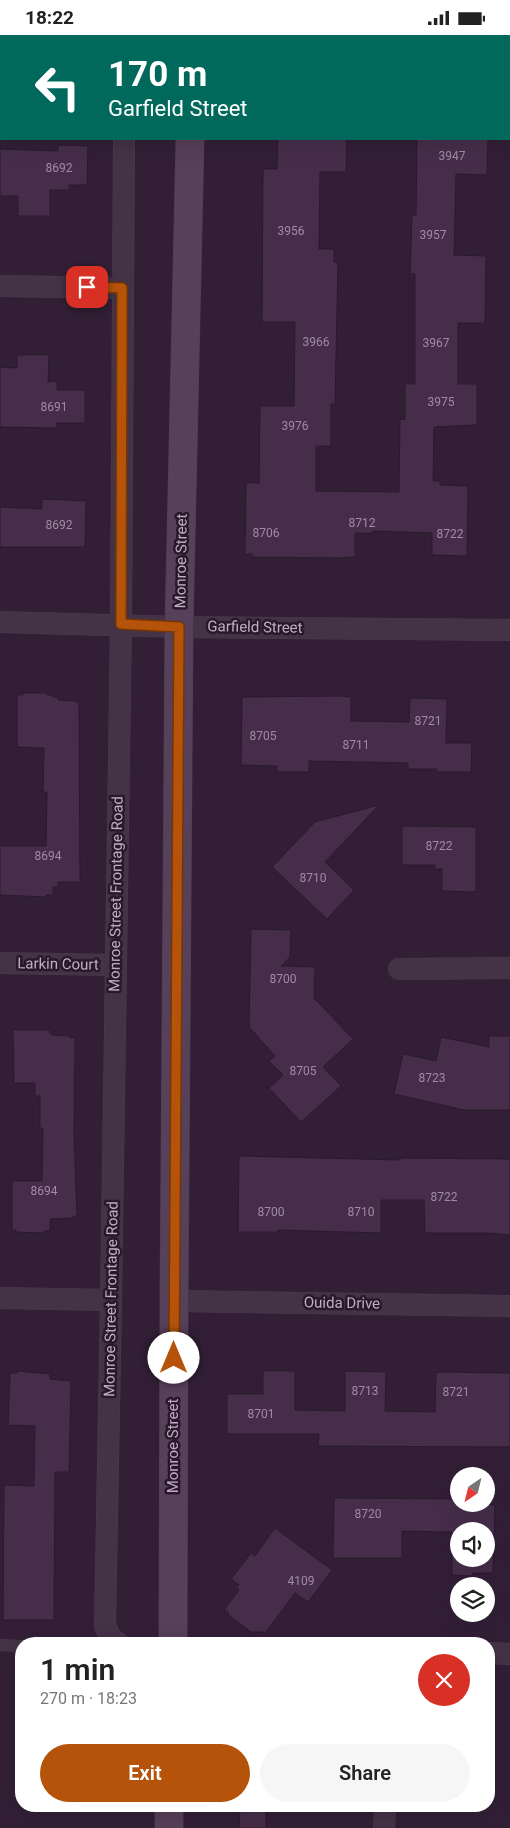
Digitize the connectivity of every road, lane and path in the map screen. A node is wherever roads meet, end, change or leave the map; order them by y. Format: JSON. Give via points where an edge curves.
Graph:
{"nodes":[{"id":1,"x":124,"y":140,"type":"edge"},
{"id":2,"x":190,"y":140,"type":"edge"},
{"id":3,"x":0,"y":286,"type":"edge"},
{"id":4,"x":122,"y":288,"type":"junction"},
{"id":5,"x":0,"y":622,"type":"edge"},
{"id":6,"x":121,"y":624,"type":"junction"},
{"id":7,"x":179,"y":627,"type":"junction"},
{"id":8,"x":510,"y":630,"type":"edge"},
{"id":9,"x":0,"y":963,"type":"edge"},
{"id":10,"x":115,"y":965,"type":"junction"},
{"id":11,"x":510,"y":968,"type":"edge"},
{"id":12,"x":399,"y":969,"type":"dead end"},
{"id":13,"x":0,"y":1298,"type":"edge"},
{"id":14,"x":111,"y":1300,"type":"junction"},
{"id":15,"x":174,"y":1301,"type":"junction"},
{"id":16,"x":510,"y":1306,"type":"edge"},
{"id":17,"x":107,"y":1637,"type":"edge"},
{"id":18,"x":173,"y":1637,"type":"edge"},
{"id":19,"x":0,"y":1645,"type":"edge"},
{"id":20,"x":15,"y":1646,"type":"edge"},
{"id":21,"x":495,"y":1653,"type":"edge"},
{"id":22,"x":510,"y":1654,"type":"edge"},
{"id":23,"x":170,"y":1812,"type":"edge"},
{"id":24,"x":384,"y":1812,"type":"edge"},
{"id":25,"x":169,"y":1828,"type":"edge"},
{"id":26,"x":384,"y":1828,"type":"edge"}],
"edges":[{"from":1,"to":4,"type":"street","name":"Monroe Street Frontage Road"},
{"from":2,"to":7,"type":"main road","name":"Monroe Street"},
{"from":3,"to":4,"type":"street"},
{"from":4,"to":6,"type":"street","name":"Monroe Street Frontage Road"},
{"from":5,"to":6,"type":"street","name":"Garfield Street"},
{"from":6,"to":7,"type":"street","name":"Garfield Street"},
{"from":6,"to":10,"type":"street","name":"Monroe Street Frontage Road"},
{"from":7,"to":8,"type":"street","name":"Garfield Street"},
{"from":7,"to":15,"type":"main road","name":"Monroe Street"},
{"from":9,"to":10,"type":"street","name":"Larkin Court"},
{"from":10,"to":14,"type":"street","name":"Monroe Street Frontage Road"},
{"from":11,"to":12,"type":"street"},
{"from":13,"to":14,"type":"street"},
{"from":14,"to":17,"type":"street","name":"Monroe Street Frontage Road","via":[[104,1626]]},
{"from":15,"to":16,"type":"street","name":"Ouida Drive"},
{"from":15,"to":18,"type":"main road","name":"Monroe Street"},
{"from":19,"to":20,"type":"lane"},
{"from":21,"to":22,"type":"street"},
{"from":23,"to":25,"type":"main road"},
{"from":24,"to":26,"type":"street"}]}
